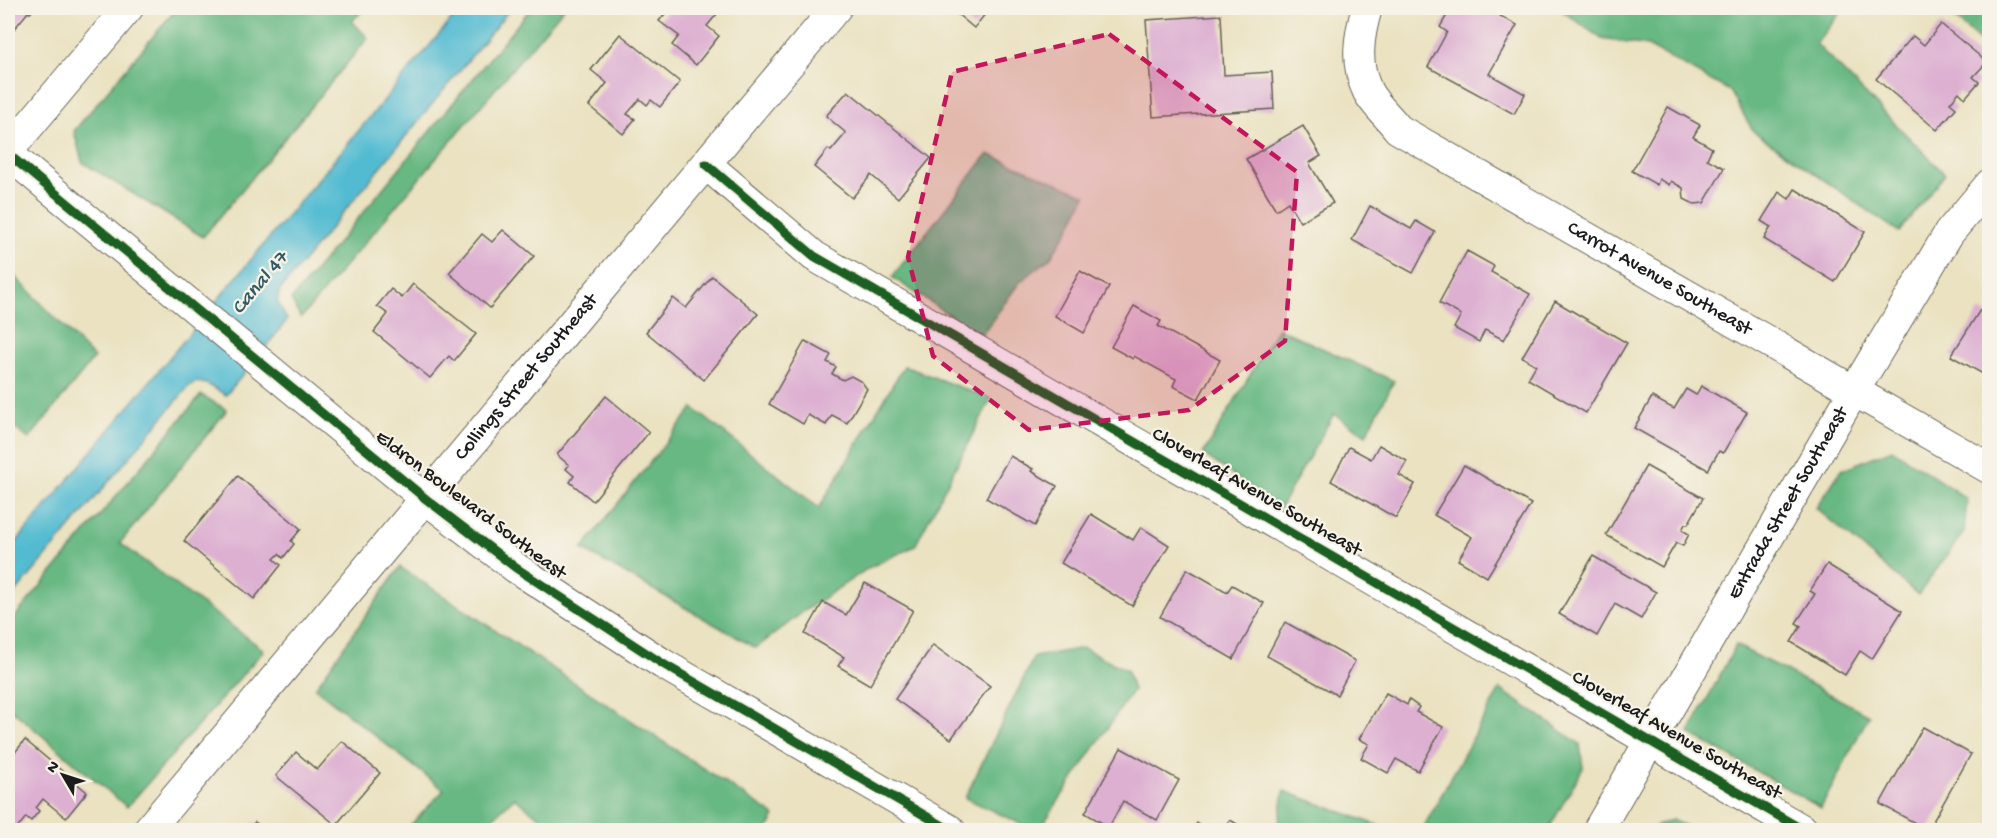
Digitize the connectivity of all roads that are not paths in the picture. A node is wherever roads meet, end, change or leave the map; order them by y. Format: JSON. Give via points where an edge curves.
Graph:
{"nodes":[{"id":1,"x":128,"y":8,"type":"edge"},
{"id":2,"x":836,"y":8,"type":"edge"},
{"id":3,"x":1367,"y":8,"type":"edge"},
{"id":4,"x":8,"y":152,"type":"edge"},
{"id":5,"x":706,"y":164,"type":"junction"},
{"id":6,"x":1989,"y":184,"type":"edge"},
{"id":7,"x":1854,"y":391,"type":"junction"},
{"id":8,"x":1989,"y":469,"type":"edge"},
{"id":9,"x":426,"y":499,"type":"junction"},
{"id":10,"x":1650,"y":742,"type":"junction"},
{"id":11,"x":148,"y":831,"type":"edge"},
{"id":12,"x":950,"y":831,"type":"edge"},
{"id":13,"x":1599,"y":831,"type":"edge"},
{"id":14,"x":1803,"y":831,"type":"edge"}],
"edges":[{"from":1,"to":4,"type":"street"},
{"from":2,"to":5,"type":"street","name":"Collings Street Southeast"},
{"from":3,"to":7,"type":"street","name":"Carrot Avenue Southeast","via":[[1360,31],[1359,62],[1368,92],[1398,129]]},
{"from":4,"to":9,"type":"street","name":"Eldron Boulevard Southeast"},
{"from":5,"to":9,"type":"street","name":"Collings Street Southeast"},
{"from":5,"to":10,"type":"street","name":"Cloverleaf Avenue Southeast","via":[[814,256]]},
{"from":6,"to":7,"type":"street","name":"Entrada Street Southeast","via":[[1949,232]]},
{"from":7,"to":8,"type":"street","name":"Carrot Avenue Southeast"},
{"from":7,"to":10,"type":"street","name":"Entrada Street Southeast"},
{"from":9,"to":11,"type":"street","name":"Collings Street Southeast"},
{"from":9,"to":12,"type":"street","name":"Eldron Boulevard Southeast","via":[[516,568],[663,664]]},
{"from":10,"to":13,"type":"street","name":"Entrada Street Southeast"},
{"from":10,"to":14,"type":"street","name":"Cloverleaf Avenue Southeast"}]}
